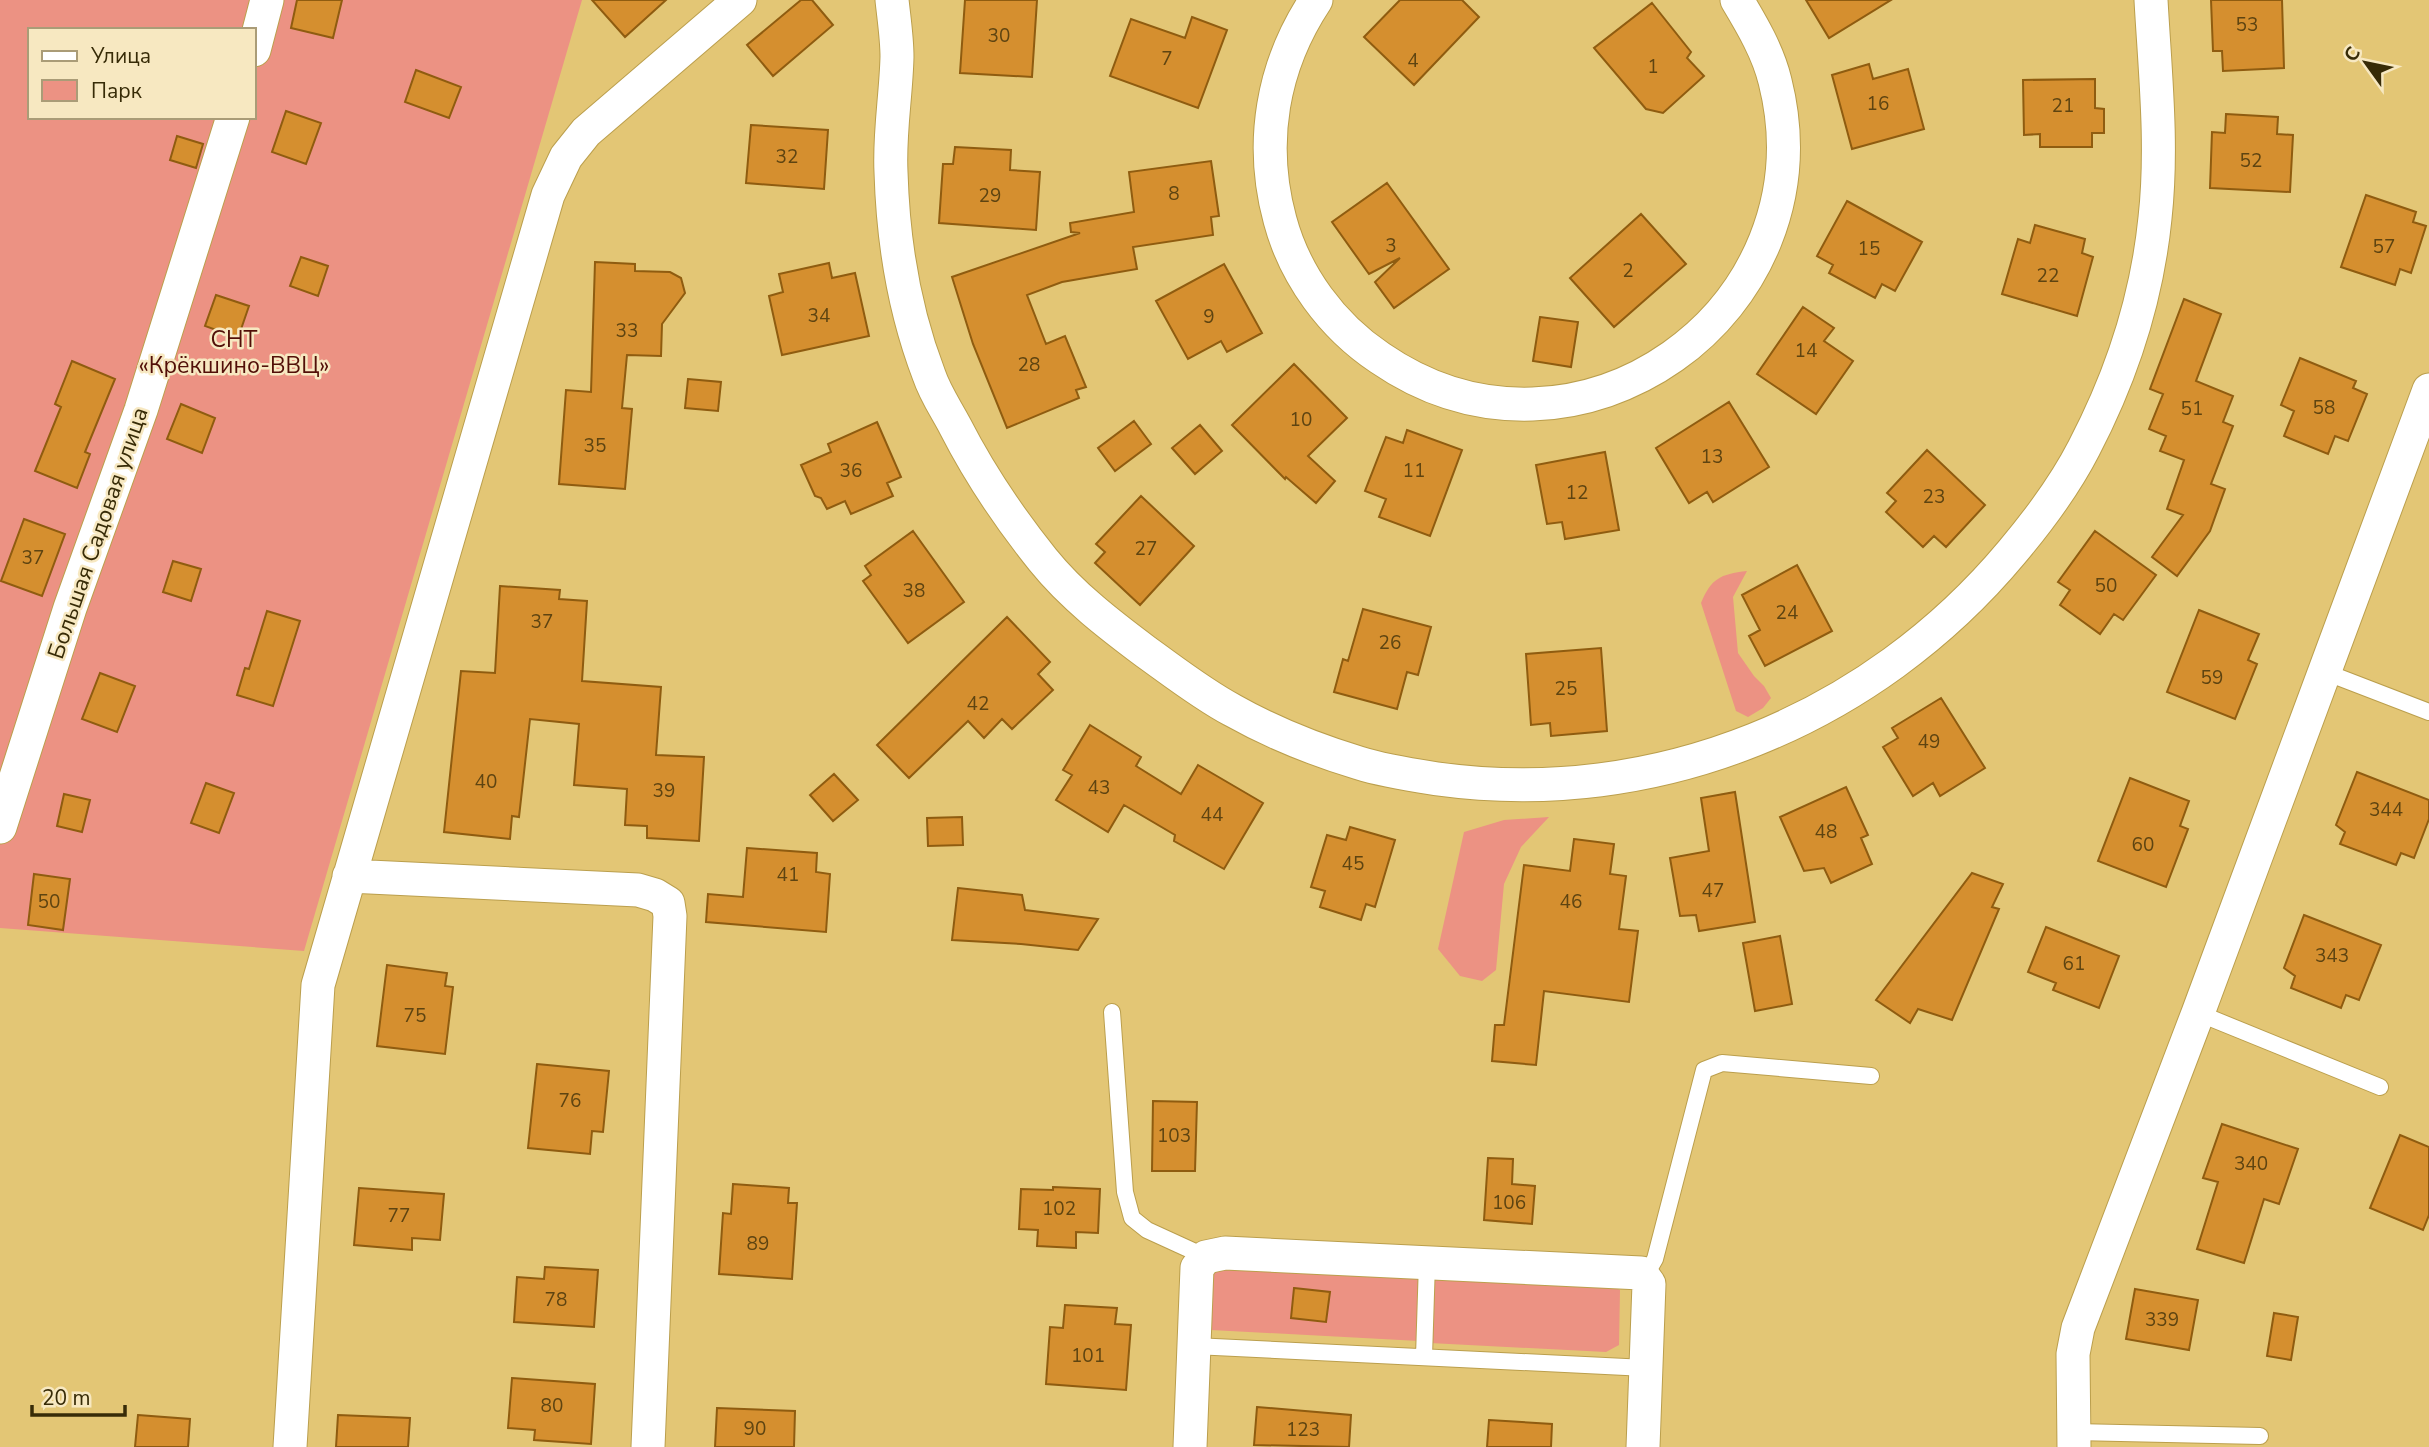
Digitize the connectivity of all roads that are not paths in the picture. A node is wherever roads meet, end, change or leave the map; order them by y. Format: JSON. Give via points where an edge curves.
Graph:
{"nodes":[{"id":1,"x":267,"y":0,"type":"edge"},
{"id":2,"x":740,"y":0,"type":"edge"},
{"id":3,"x":891,"y":0,"type":"edge"},
{"id":4,"x":1317,"y":0,"type":"edge"},
{"id":5,"x":1737,"y":0,"type":"edge"},
{"id":6,"x":2151,"y":0,"type":"edge"},
{"id":7,"x":256,"y":42,"type":"edge"},
{"id":8,"x":232,"y":119,"type":"edge"},
{"id":9,"x":2429,"y":390,"type":"edge"},
{"id":10,"x":2325,"y":672,"type":"junction"},
{"id":11,"x":2429,"y":712,"type":"edge"},
{"id":12,"x":0,"y":827,"type":"edge"},
{"id":13,"x":349,"y":876,"type":"junction"},
{"id":14,"x":1112,"y":1012,"type":"dead end"},
{"id":15,"x":2198,"y":1013,"type":"junction"},
{"id":16,"x":1871,"y":1076,"type":"dead end"},
{"id":17,"x":2380,"y":1087,"type":"dead end"},
{"id":18,"x":1206,"y":1257,"type":"junction"},
{"id":19,"x":1427,"y":1262,"type":"junction"},
{"id":20,"x":1644,"y":1278,"type":"junction"},
{"id":21,"x":1194,"y":1346,"type":"junction"},
{"id":22,"x":1424,"y":1357,"type":"junction"},
{"id":23,"x":1646,"y":1368,"type":"junction"},
{"id":24,"x":2259,"y":1436,"type":"dead end"},
{"id":25,"x":2074,"y":1440,"type":"edge"},
{"id":26,"x":290,"y":1447,"type":"edge"},
{"id":27,"x":648,"y":1447,"type":"edge"},
{"id":28,"x":1190,"y":1447,"type":"edge"},
{"id":29,"x":1643,"y":1447,"type":"edge"}],
"edges":[{"from":1,"to":7,"type":"street"},
{"from":2,"to":13,"type":"street","via":[[586,132],[566,157],[548,195]]},
{"from":3,"to":6,"type":"street","via":[[897,54],[890,168],[896,248],[909,316],[930,379],[964,444],[1046,564],[1109,624],[1228,709],[1363,765],[1512,785],[1569,783],[1677,766],[1775,732],[1879,674],[1930,635],[2028,532],[2084,449],[2127,348],[2145,287],[2156,217],[2159,140]]},
{"from":4,"to":5,"type":"street","via":[[1283,62],[1272,106],[1269,151],[1273,195],[1285,238],[1305,279],[1331,315],[1363,346],[1400,372],[1446,392],[1494,403],[1545,404],[1594,395],[1641,377],[1684,351],[1720,316],[1749,275],[1770,229],[1782,180],[1783,130],[1775,80],[1757,33]]},
{"from":8,"to":12,"type":"street","name":"Большая Садовая улица","via":[[141,410],[70,608]]},
{"from":9,"to":10,"type":"street"},
{"from":10,"to":11,"type":"lane"},
{"from":10,"to":15,"type":"street"},
{"from":13,"to":26,"type":"street","via":[[318,985]]},
{"from":13,"to":27,"type":"street","via":[[638,890],[668,903]]},
{"from":14,"to":18,"type":"lane","via":[[1125,1192],[1132,1218],[1147,1230]]},
{"from":15,"to":17,"type":"lane"},
{"from":15,"to":25,"type":"street","via":[[2078,1328],[2073,1354]]},
{"from":16,"to":20,"type":"lane","via":[[1722,1063],[1704,1070],[1655,1259]]},
{"from":18,"to":19,"type":"street","via":[[1225,1253]]},
{"from":18,"to":21,"type":"street","via":[[1197,1268]]},
{"from":19,"to":20,"type":"street","via":[[1641,1273]]},
{"from":19,"to":22,"type":"lane"},
{"from":20,"to":23,"type":"street","via":[[1649,1284]]},
{"from":21,"to":22,"type":"lane"},
{"from":21,"to":28,"type":"street"},
{"from":22,"to":23,"type":"lane"},
{"from":23,"to":29,"type":"street"},
{"from":24,"to":25,"type":"lane"}]}
